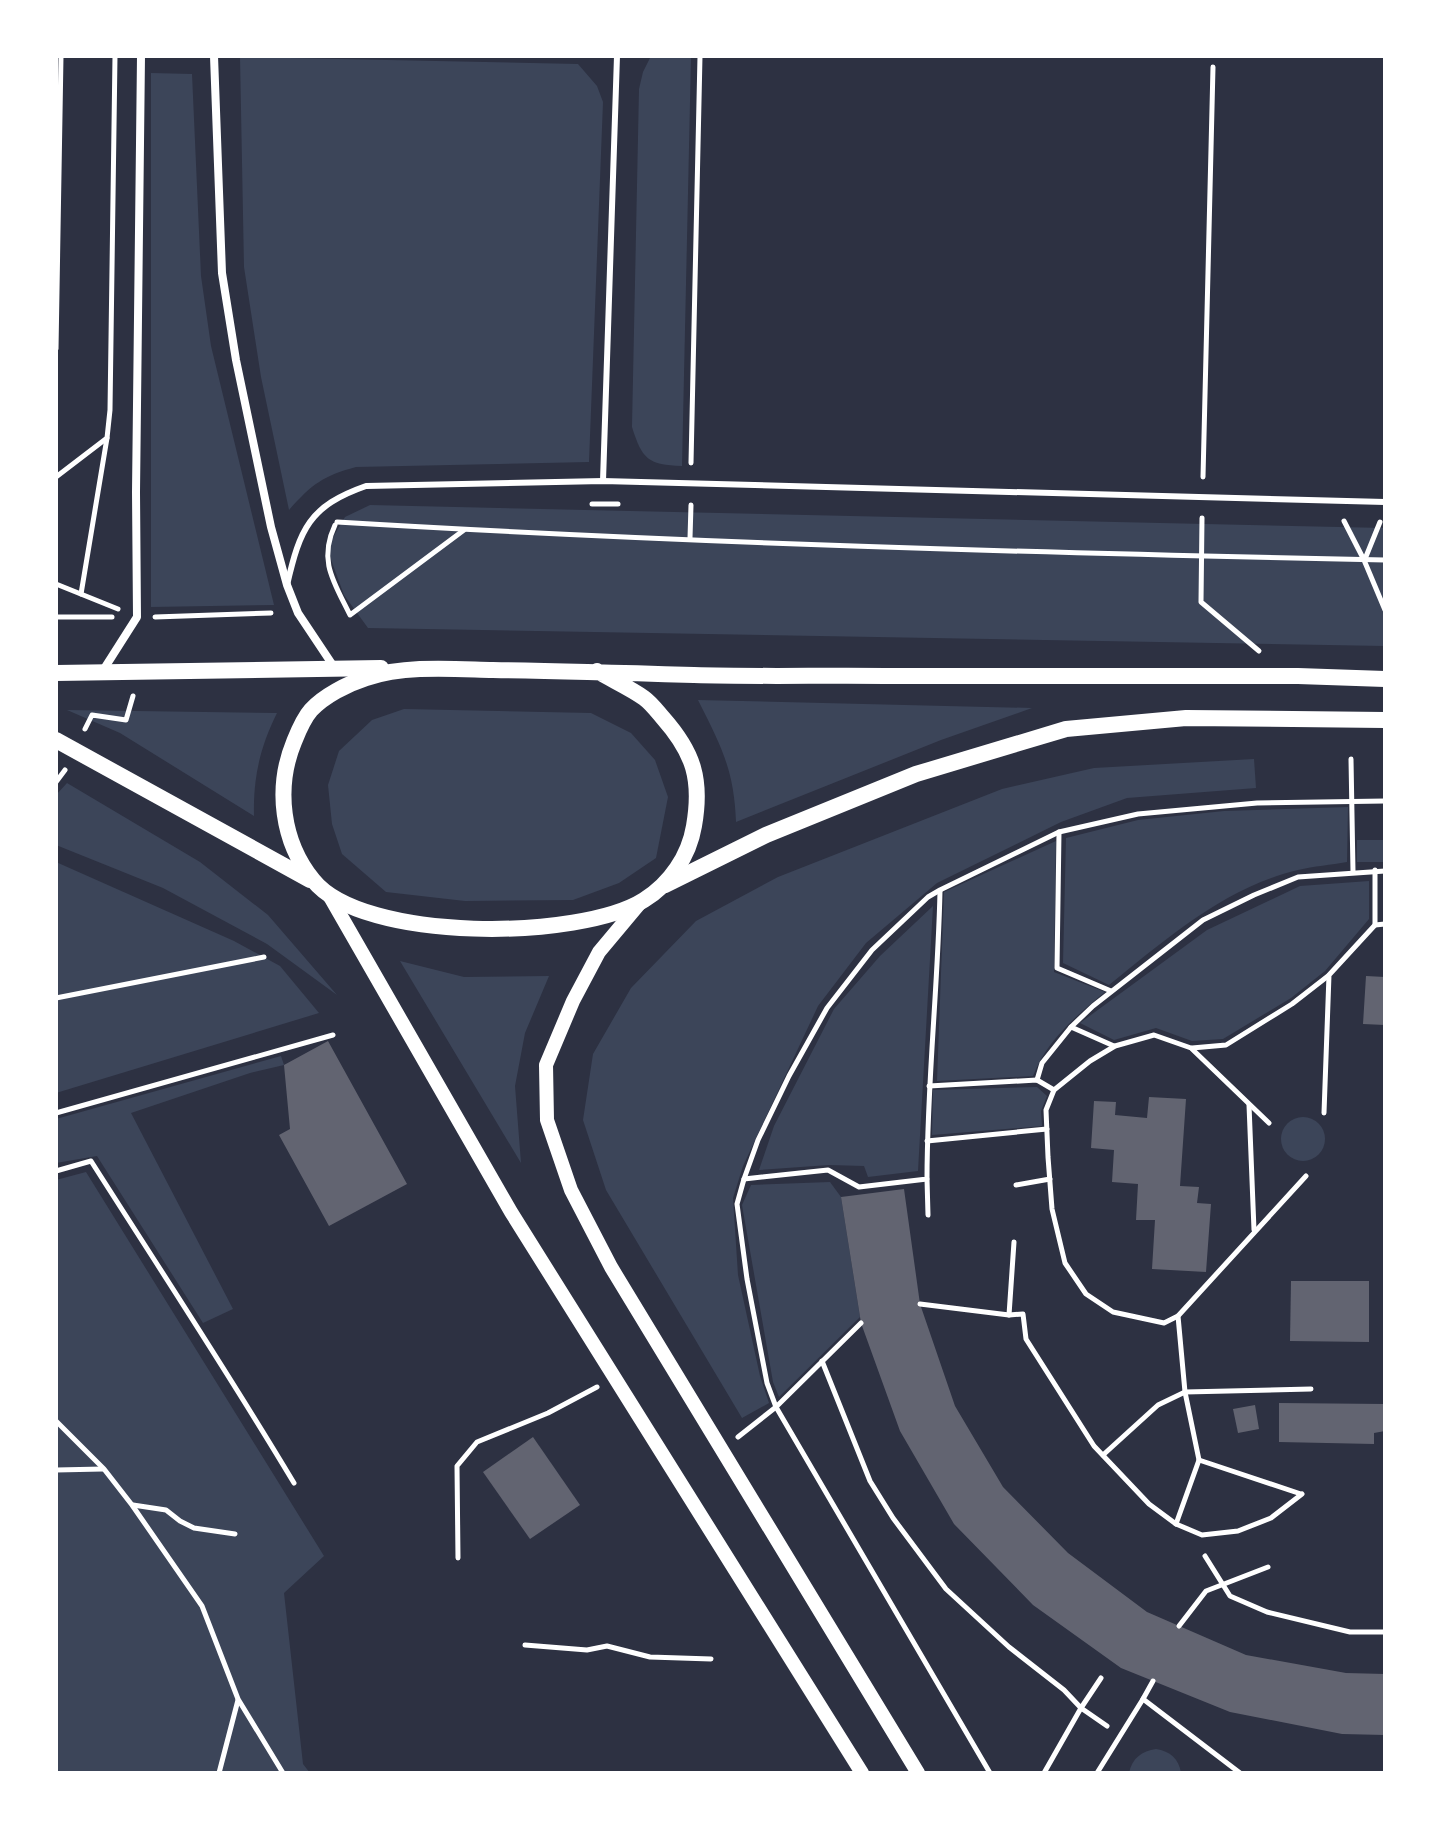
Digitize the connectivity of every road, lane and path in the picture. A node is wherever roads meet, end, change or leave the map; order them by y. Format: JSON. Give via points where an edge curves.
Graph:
{"nodes":[{"id":1,"x":61,"y":56,"type":"edge"},
{"id":2,"x":115,"y":56,"type":"edge"},
{"id":3,"x":141,"y":56,"type":"edge"},
{"id":4,"x":214,"y":56,"type":"edge"},
{"id":5,"x":617,"y":56,"type":"edge"},
{"id":6,"x":700,"y":56,"type":"edge"},
{"id":7,"x":1213,"y":67,"type":"dead end"},
{"id":8,"x":56,"y":349,"type":"edge"},
{"id":9,"x":107,"y":438,"type":"junction"},
{"id":10,"x":691,"y":463,"type":"dead end"},
{"id":11,"x":56,"y":477,"type":"edge"},
{"id":12,"x":1203,"y":477,"type":"dead end"},
{"id":13,"x":603,"y":481,"type":"junction"},
{"id":14,"x":1385,"y":502,"type":"edge"},
{"id":15,"x":585,"y":503,"type":"dead end"},
{"id":16,"x":630,"y":504,"type":"dead end"},
{"id":17,"x":676,"y":504,"type":"dead end"},
{"id":18,"x":691,"y":505,"type":"junction"},
{"id":19,"x":707,"y":505,"type":"dead end"},
{"id":20,"x":346,"y":512,"type":"dead end"},
{"id":21,"x":1186,"y":517,"type":"dead end"},
{"id":22,"x":1202,"y":518,"type":"junction"},
{"id":23,"x":1218,"y":518,"type":"dead end"},
{"id":24,"x":1356,"y":521,"type":"dead end"},
{"id":25,"x":336,"y":522,"type":"junction"},
{"id":26,"x":1368,"y":522,"type":"dead end"},
{"id":27,"x":1383,"y":522,"type":"edge"},
{"id":28,"x":464,"y":530,"type":"junction"},
{"id":29,"x":690,"y":538,"type":"junction"},
{"id":30,"x":1202,"y":558,"type":"junction"},
{"id":31,"x":1364,"y":560,"type":"junction"},
{"id":32,"x":1385,"y":560,"type":"edge"},
{"id":33,"x":56,"y":584,"type":"edge"},
{"id":34,"x":287,"y":585,"type":"junction"},
{"id":35,"x":81,"y":594,"type":"junction"},
{"id":36,"x":1385,"y":610,"type":"edge"},
{"id":37,"x":271,"y":613,"type":"dead end"},
{"id":38,"x":56,"y":617,"type":"edge"},
{"id":39,"x":137,"y":617,"type":"junction"},
{"id":40,"x":152,"y":627,"type":"dead end"},
{"id":41,"x":1259,"y":651,"type":"dead end"},
{"id":42,"x":334,"y":667,"type":"junction"},
{"id":43,"x":422,"y":669,"type":"junction"},
{"id":44,"x":140,"y":671,"type":"junction"},
{"id":45,"x":597,"y":671,"type":"junction"},
{"id":46,"x":102,"y":672,"type":"junction"},
{"id":47,"x":56,"y":673,"type":"edge"},
{"id":48,"x":1385,"y":679,"type":"edge"},
{"id":49,"x":1385,"y":720,"type":"edge"},
{"id":50,"x":56,"y":740,"type":"edge"},
{"id":51,"x":75,"y":749,"type":"junction"},
{"id":52,"x":1351,"y":759,"type":"dead end"},
{"id":53,"x":56,"y":782,"type":"edge"},
{"id":54,"x":1385,"y":801,"type":"edge"},
{"id":55,"x":1352,"y":802,"type":"junction"},
{"id":56,"x":1059,"y":832,"type":"junction"},
{"id":57,"x":1375,"y":870,"type":"junction"},
{"id":58,"x":1353,"y":871,"type":"junction"},
{"id":59,"x":1385,"y":871,"type":"edge"},
{"id":60,"x":314,"y":882,"type":"junction"},
{"id":61,"x":664,"y":886,"type":"junction"},
{"id":62,"x":940,"y":890,"type":"junction"},
{"id":63,"x":329,"y":895,"type":"junction"},
{"id":64,"x":640,"y":903,"type":"junction"},
{"id":65,"x":1385,"y":924,"type":"edge"},
{"id":66,"x":1375,"y":925,"type":"junction"},
{"id":67,"x":264,"y":957,"type":"dead end"},
{"id":68,"x":1329,"y":975,"type":"junction"},
{"id":69,"x":1111,"y":991,"type":"junction"},
{"id":70,"x":56,"y":998,"type":"edge"},
{"id":71,"x":1071,"y":1027,"type":"junction"},
{"id":72,"x":333,"y":1035,"type":"dead end"},
{"id":73,"x":1115,"y":1046,"type":"junction"},
{"id":74,"x":1191,"y":1048,"type":"junction"},
{"id":75,"x":1037,"y":1080,"type":"junction"},
{"id":76,"x":929,"y":1086,"type":"junction"},
{"id":77,"x":1054,"y":1090,"type":"junction"},
{"id":78,"x":1249,"y":1104,"type":"junction"},
{"id":79,"x":56,"y":1113,"type":"edge"},
{"id":80,"x":1324,"y":1113,"type":"dead end"},
{"id":81,"x":1269,"y":1123,"type":"dead end"},
{"id":82,"x":1047,"y":1129,"type":"junction"},
{"id":83,"x":927,"y":1141,"type":"junction"},
{"id":84,"x":56,"y":1171,"type":"edge"},
{"id":85,"x":1306,"y":1176,"type":"dead end"},
{"id":86,"x":744,"y":1179,"type":"junction"},
{"id":87,"x":927,"y":1179,"type":"junction"},
{"id":88,"x":1050,"y":1179,"type":"junction"},
{"id":89,"x":1016,"y":1185,"type":"dead end"},
{"id":90,"x":928,"y":1215,"type":"dead end"},
{"id":91,"x":1254,"y":1231,"type":"junction"},
{"id":92,"x":1014,"y":1242,"type":"dead end"},
{"id":93,"x":920,"y":1304,"type":"dead end"},
{"id":94,"x":1009,"y":1315,"type":"junction"},
{"id":95,"x":1178,"y":1316,"type":"junction"},
{"id":96,"x":861,"y":1323,"type":"dead end"},
{"id":97,"x":822,"y":1361,"type":"junction"},
{"id":98,"x":615,"y":1378,"type":"junction"},
{"id":99,"x":1311,"y":1389,"type":"dead end"},
{"id":100,"x":1185,"y":1392,"type":"junction"},
{"id":101,"x":776,"y":1407,"type":"junction"},
{"id":102,"x":56,"y":1421,"type":"edge"},
{"id":103,"x":722,"y":1450,"type":"junction"},
{"id":104,"x":1103,"y":1455,"type":"junction"},
{"id":105,"x":1199,"y":1460,"type":"junction"},
{"id":106,"x":104,"y":1469,"type":"junction"},
{"id":107,"x":56,"y":1470,"type":"edge"},
{"id":108,"x":294,"y":1483,"type":"dead end"},
{"id":109,"x":132,"y":1505,"type":"junction"},
{"id":110,"x":1176,"y":1524,"type":"junction"},
{"id":111,"x":235,"y":1534,"type":"dead end"},
{"id":112,"x":1205,"y":1556,"type":"dead end"},
{"id":113,"x":458,"y":1558,"type":"dead end"},
{"id":114,"x":1268,"y":1567,"type":"dead end"},
{"id":115,"x":1221,"y":1583,"type":"junction"},
{"id":116,"x":1179,"y":1626,"type":"dead end"},
{"id":117,"x":1385,"y":1632,"type":"edge"},
{"id":118,"x":525,"y":1645,"type":"dead end"},
{"id":119,"x":711,"y":1659,"type":"dead end"},
{"id":120,"x":1101,"y":1678,"type":"dead end"},
{"id":121,"x":1153,"y":1681,"type":"dead end"},
{"id":122,"x":238,"y":1699,"type":"junction"},
{"id":123,"x":1143,"y":1699,"type":"junction"},
{"id":124,"x":1081,"y":1708,"type":"junction"},
{"id":125,"x":1107,"y":1726,"type":"dead end"},
{"id":126,"x":219,"y":1773,"type":"edge"},
{"id":127,"x":283,"y":1773,"type":"edge"},
{"id":128,"x":862,"y":1773,"type":"edge"},
{"id":129,"x":918,"y":1773,"type":"edge"},
{"id":130,"x":990,"y":1773,"type":"edge"},
{"id":131,"x":1044,"y":1773,"type":"edge"},
{"id":132,"x":1097,"y":1773,"type":"edge"},
{"id":133,"x":1240,"y":1773,"type":"edge"}],
"edges":[{"from":1,"to":8,"type":"path"},
{"from":2,"to":9,"type":"path"},
{"from":3,"to":39,"type":"street"},
{"from":4,"to":34,"type":"street","via":[[222,273],[256,461]]},
{"from":5,"to":13,"type":"lane"},
{"from":6,"to":10,"type":"path"},
{"from":7,"to":12,"type":"path"},
{"from":9,"to":11,"type":"path"},
{"from":9,"to":35,"type":"path"},
{"from":13,"to":14,"type":"lane"},
{"from":13,"to":34,"type":"lane","via":[[366,486],[338,496],[312,518],[297,544]]},
{"from":15,"to":16,"type":"path"},
{"from":17,"to":18,"type":"path"},
{"from":18,"to":19,"type":"path"},
{"from":18,"to":29,"type":"path"},
{"from":20,"to":25,"type":"path"},
{"from":21,"to":22,"type":"path"},
{"from":22,"to":23,"type":"path"},
{"from":22,"to":30,"type":"path"},
{"from":24,"to":31,"type":"path","via":[[1344,521]]},
{"from":25,"to":28,"type":"path"},
{"from":25,"to":28,"type":"path","via":[[326,552],[328,566],[350,615]]},
{"from":26,"to":27,"type":"path"},
{"from":27,"to":31,"type":"path"},
{"from":28,"to":29,"type":"path"},
{"from":29,"to":30,"type":"path"},
{"from":30,"to":31,"type":"path"},
{"from":30,"to":41,"type":"path","via":[[1201,602]]},
{"from":31,"to":32,"type":"path"},
{"from":31,"to":36,"type":"path"},
{"from":33,"to":35,"type":"path"},
{"from":34,"to":42,"type":"street","via":[[298,613]]},
{"from":35,"to":39,"type":"path"},
{"from":37,"to":40,"type":"path","via":[[155,616]]},
{"from":38,"to":39,"type":"path"},
{"from":39,"to":46,"type":"street"},
{"from":42,"to":43,"type":"main road"},
{"from":42,"to":44,"type":"main road"},
{"from":43,"to":45,"type":"main road"},
{"from":43,"to":60,"type":"main road","via":[[367,677],[335,691],[310,711],[299,729],[287,759],[285,820],[294,851]]},
{"from":44,"to":46,"type":"main road"},
{"from":44,"to":51,"type":"path","via":[[126,720],[92,715]]},
{"from":45,"to":48,"type":"main road"},
{"from":45,"to":61,"type":"main road","via":[[647,700],[678,736],[696,770],[698,802],[691,845]]},
{"from":46,"to":47,"type":"main road"},
{"from":49,"to":61,"type":"main road","via":[[1186,718],[1066,729],[916,774],[766,835]]},
{"from":50,"to":51,"type":"main road"},
{"from":51,"to":53,"type":"path"},
{"from":51,"to":60,"type":"main road"},
{"from":52,"to":55,"type":"path"},
{"from":54,"to":55,"type":"path"},
{"from":55,"to":56,"type":"path","via":[[1257,803],[1138,814]]},
{"from":55,"to":58,"type":"path"},
{"from":56,"to":62,"type":"path"},
{"from":56,"to":69,"type":"path","via":[[1057,968]]},
{"from":57,"to":58,"type":"path"},
{"from":57,"to":59,"type":"path"},
{"from":57,"to":66,"type":"path"},
{"from":58,"to":69,"type":"path","via":[[1298,877],[1230,906],[1203,920]]},
{"from":60,"to":63,"type":"main road"},
{"from":61,"to":64,"type":"main road"},
{"from":62,"to":76,"type":"path"},
{"from":62,"to":86,"type":"path","via":[[872,950],[827,1008],[789,1076]]},
{"from":63,"to":64,"type":"main road","via":[[389,920],[443,928],[564,924]]},
{"from":63,"to":98,"type":"street","via":[[511,1212]]},
{"from":64,"to":103,"type":"street","via":[[599,952],[573,1001],[546,1065],[547,1120],[571,1190],[611,1267]]},
{"from":65,"to":66,"type":"path"},
{"from":66,"to":68,"type":"path"},
{"from":67,"to":70,"type":"path"},
{"from":68,"to":74,"type":"path","via":[[1226,1045]]},
{"from":68,"to":80,"type":"path"},
{"from":69,"to":71,"type":"path"},
{"from":71,"to":73,"type":"path"},
{"from":71,"to":75,"type":"path","via":[[1042,1063]]},
{"from":72,"to":79,"type":"path"},
{"from":73,"to":74,"type":"path","via":[[1154,1035]]},
{"from":73,"to":77,"type":"path"},
{"from":74,"to":78,"type":"path"},
{"from":75,"to":76,"type":"path"},
{"from":75,"to":77,"type":"path"},
{"from":76,"to":83,"type":"path"},
{"from":77,"to":82,"type":"path","via":[[1046,1110]]},
{"from":78,"to":81,"type":"path"},
{"from":78,"to":91,"type":"path"},
{"from":82,"to":83,"type":"path"},
{"from":82,"to":88,"type":"path"},
{"from":83,"to":87,"type":"path"},
{"from":84,"to":108,"type":"path","via":[[91,1161]]},
{"from":85,"to":91,"type":"path"},
{"from":86,"to":87,"type":"path","via":[[828,1170],[859,1187]]},
{"from":86,"to":101,"type":"path","via":[[737,1204],[747,1279]]},
{"from":87,"to":90,"type":"path"},
{"from":88,"to":89,"type":"path"},
{"from":88,"to":95,"type":"path","via":[[1065,1263],[1086,1294],[1133,1318],[1164,1323]]},
{"from":91,"to":95,"type":"path"},
{"from":92,"to":94,"type":"path"},
{"from":93,"to":94,"type":"path"},
{"from":94,"to":104,"type":"path","via":[[1023,1314],[1026,1339]]},
{"from":95,"to":100,"type":"path"},
{"from":96,"to":97,"type":"path"},
{"from":97,"to":101,"type":"path"},
{"from":97,"to":124,"type":"path","via":[[870,1481],[893,1518],[946,1589]]},
{"from":98,"to":113,"type":"path","via":[[477,1442],[457,1466]]},
{"from":98,"to":128,"type":"street"},
{"from":99,"to":100,"type":"path"},
{"from":100,"to":104,"type":"path","via":[[1158,1405]]},
{"from":100,"to":105,"type":"path"},
{"from":101,"to":103,"type":"path"},
{"from":101,"to":130,"type":"path"},
{"from":102,"to":106,"type":"path"},
{"from":103,"to":129,"type":"street"},
{"from":104,"to":110,"type":"path","via":[[1149,1504]]},
{"from":105,"to":110,"type":"path"},
{"from":105,"to":110,"type":"path","via":[[1302,1494],[1271,1518],[1238,1531],[1202,1535]]},
{"from":106,"to":107,"type":"path"},
{"from":106,"to":109,"type":"path"},
{"from":109,"to":111,"type":"path","via":[[166,1510],[194,1528]]},
{"from":109,"to":122,"type":"path","via":[[202,1606]]},
{"from":112,"to":115,"type":"path"},
{"from":114,"to":115,"type":"path"},
{"from":115,"to":116,"type":"path","via":[[1206,1591]]},
{"from":115,"to":117,"type":"path","via":[[1230,1596],[1267,1612],[1350,1632]]},
{"from":118,"to":119,"type":"path","via":[[587,1650],[607,1646],[650,1657]]},
{"from":120,"to":124,"type":"path"},
{"from":121,"to":123,"type":"path"},
{"from":122,"to":126,"type":"path"},
{"from":122,"to":127,"type":"path"},
{"from":123,"to":132,"type":"path"},
{"from":123,"to":133,"type":"path"},
{"from":124,"to":125,"type":"path"},
{"from":124,"to":131,"type":"path"}]}
